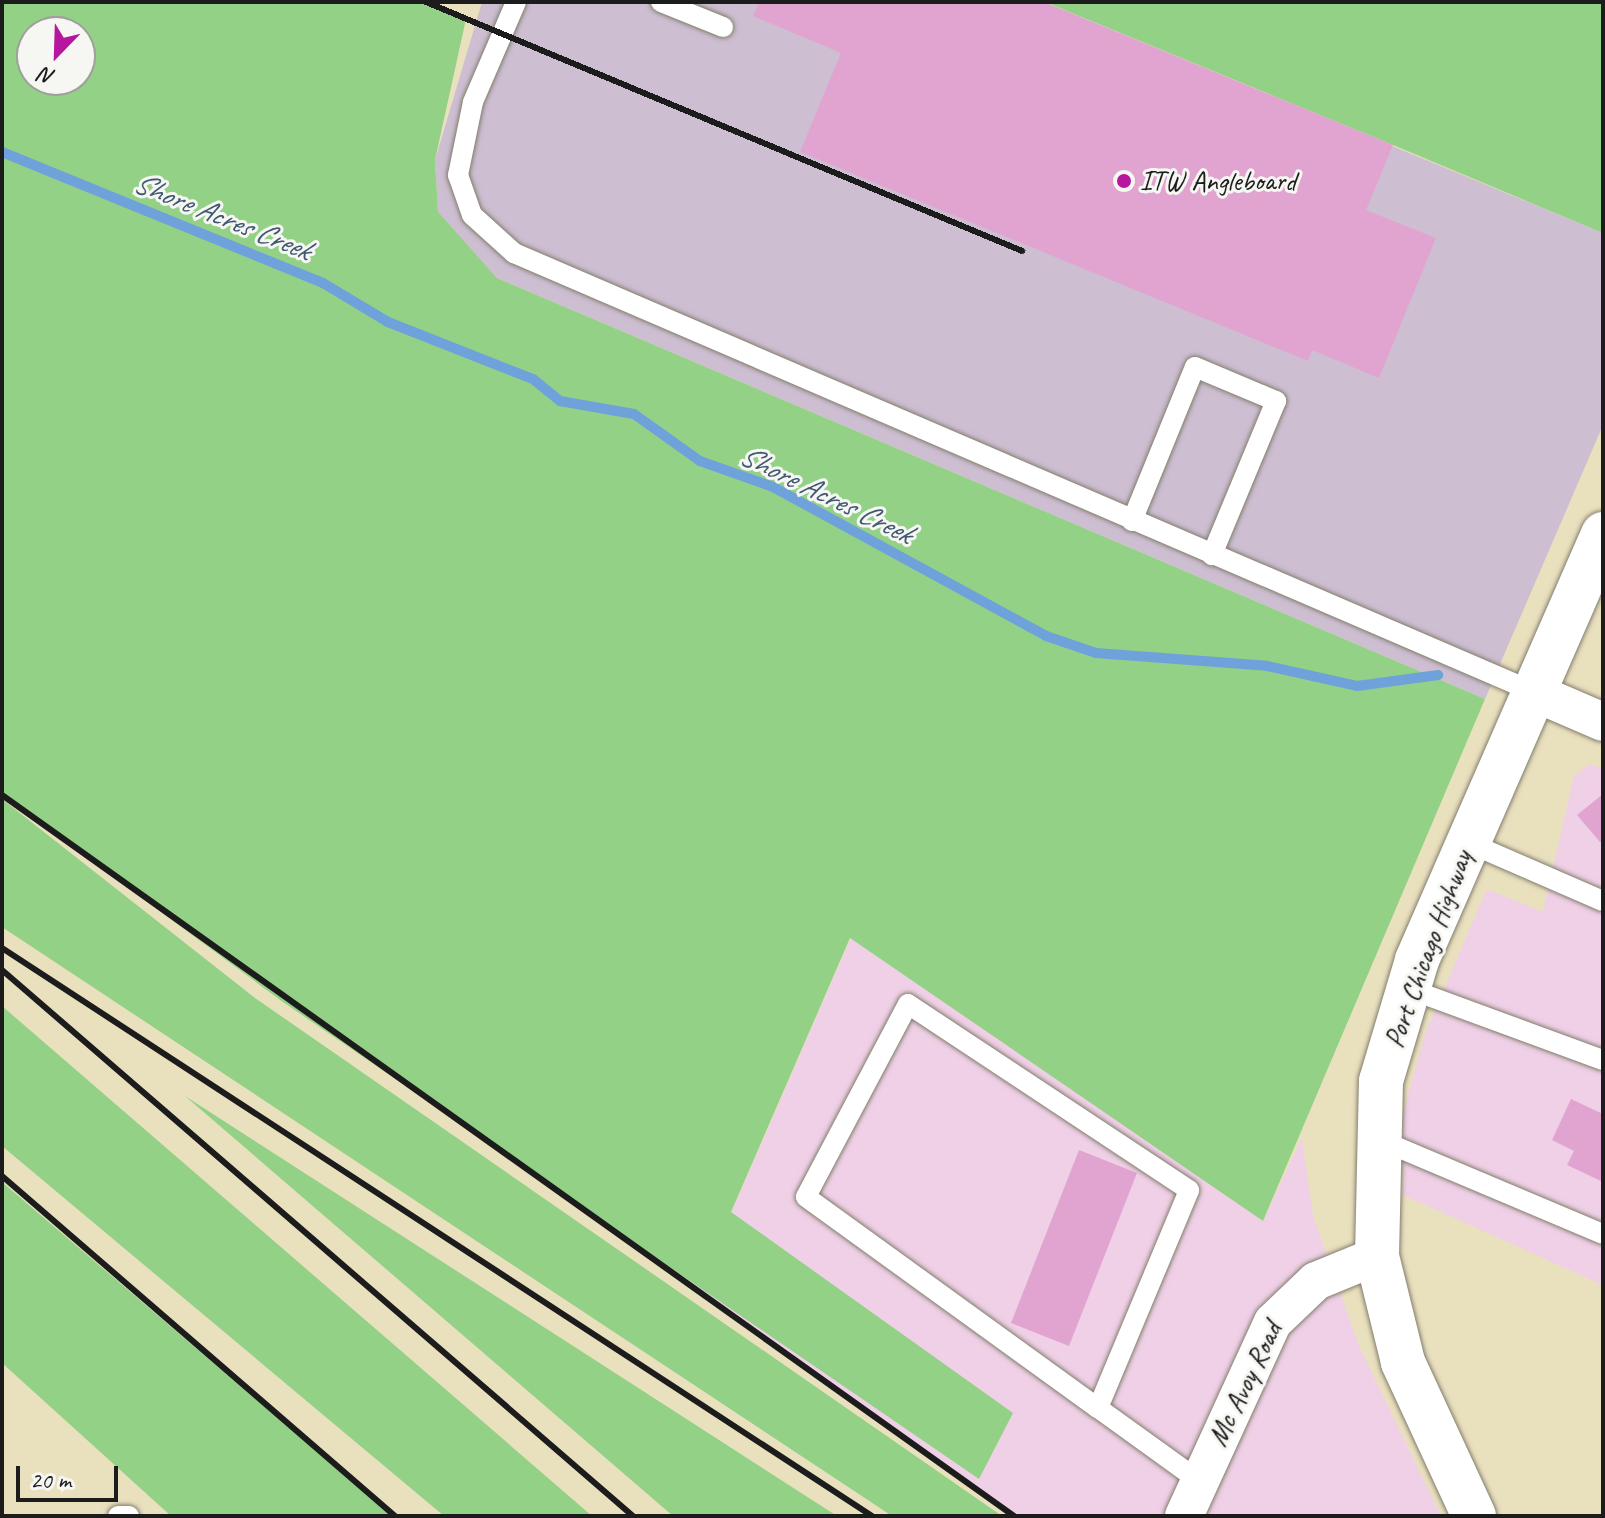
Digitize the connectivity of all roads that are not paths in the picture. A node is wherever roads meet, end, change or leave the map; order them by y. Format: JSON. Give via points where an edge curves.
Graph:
{"nodes":[{"id":1,"x":516,"y":2,"type":"edge"},
{"id":2,"x":661,"y":2,"type":"edge"},
{"id":3,"x":723,"y":27,"type":"dead end"},
{"id":4,"x":1132,"y":521,"type":"junction"},
{"id":5,"x":1603,"y":534,"type":"edge"},
{"id":6,"x":1212,"y":555,"type":"junction"},
{"id":7,"x":1536,"y":693,"type":"junction"},
{"id":8,"x":1603,"y":722,"type":"edge"},
{"id":9,"x":1467,"y":842,"type":"junction"},
{"id":10,"x":1603,"y":901,"type":"edge"},
{"id":11,"x":1407,"y":988,"type":"junction"},
{"id":12,"x":1603,"y":1060,"type":"edge"},
{"id":13,"x":1375,"y":1138,"type":"junction"},
{"id":14,"x":1603,"y":1234,"type":"edge"},
{"id":15,"x":1377,"y":1256,"type":"junction"},
{"id":16,"x":1098,"y":1408,"type":"junction"},
{"id":17,"x":1198,"y":1480,"type":"junction"},
{"id":18,"x":118,"y":1516,"type":"edge"},
{"id":19,"x":129,"y":1516,"type":"edge"},
{"id":20,"x":1184,"y":1516,"type":"edge"},
{"id":21,"x":1474,"y":1516,"type":"edge"}],
"edges":[{"from":1,"to":4,"type":"lane","via":[[473,102],[458,175],[472,215],[514,253]]},
{"from":2,"to":3,"type":"lane"},
{"from":4,"to":6,"type":"lane"},
{"from":4,"to":6,"type":"lane","via":[[1195,367],[1276,401]]},
{"from":5,"to":7,"type":"street","name":"Port Chicago Highway"},
{"from":6,"to":7,"type":"lane"},
{"from":7,"to":8,"type":"street"},
{"from":7,"to":9,"type":"street","name":"Port Chicago Highway"},
{"from":9,"to":10,"type":"lane"},
{"from":9,"to":11,"type":"street","name":"Port Chicago Highway"},
{"from":11,"to":12,"type":"lane"},
{"from":11,"to":13,"type":"street","name":"Port Chicago Highway"},
{"from":13,"to":14,"type":"lane"},
{"from":13,"to":15,"type":"street","name":"Port Chicago Highway"},
{"from":15,"to":17,"type":"street","name":"Mc Avoy Road","via":[[1316,1281],[1283,1310],[1256,1350]]},
{"from":15,"to":21,"type":"street","name":"Port Chicago Highway","via":[[1403,1362]]},
{"from":16,"to":16,"type":"lane","via":[[806,1197],[908,1004],[1189,1190]]},
{"from":16,"to":17,"type":"lane"},
{"from":17,"to":20,"type":"street","name":"Mc Avoy Road"},
{"from":18,"to":19,"type":"lane"}]}
